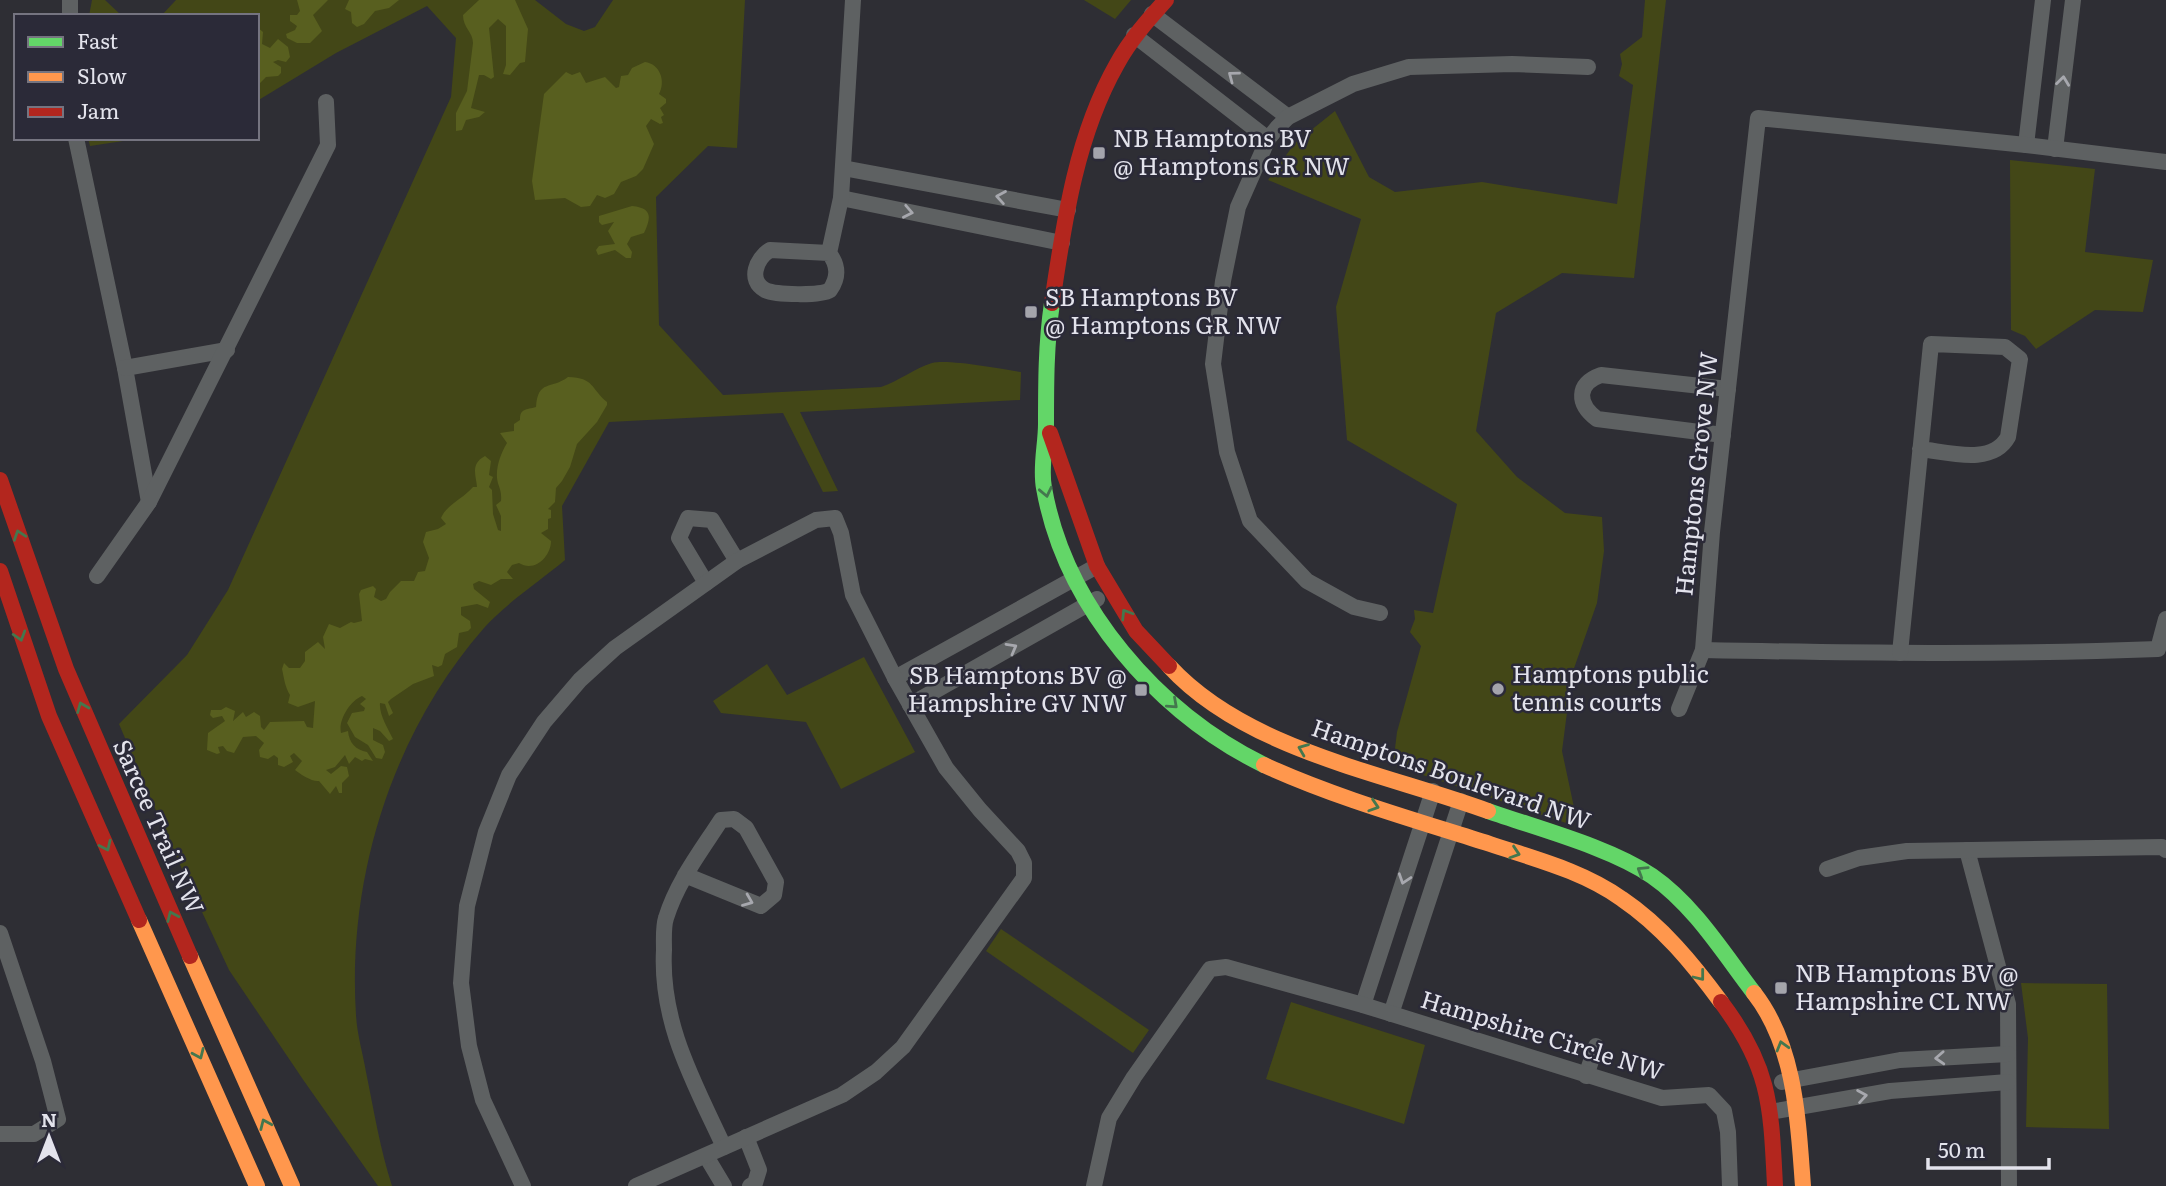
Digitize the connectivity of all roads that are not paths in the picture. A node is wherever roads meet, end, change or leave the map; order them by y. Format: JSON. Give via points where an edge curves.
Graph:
{"nodes":[{"id":1,"x":853,"y":0,"type":"edge"},
{"id":2,"x":1166,"y":0,"type":"edge"},
{"id":3,"x":2043,"y":0,"type":"edge"},
{"id":4,"x":2073,"y":0,"type":"edge"},
{"id":5,"x":1152,"y":14,"type":"junction"},
{"id":6,"x":1135,"y":35,"type":"junction"},
{"id":7,"x":1588,"y":66,"type":"dead end"},
{"id":8,"x":326,"y":103,"type":"dead end"},
{"id":9,"x":1288,"y":117,"type":"junction"},
{"id":10,"x":1268,"y":139,"type":"junction"},
{"id":11,"x":76,"y":140,"type":"edge"},
{"id":12,"x":2026,"y":145,"type":"junction"},
{"id":13,"x":2054,"y":149,"type":"junction"},
{"id":14,"x":2166,"y":162,"type":"edge"},
{"id":15,"x":843,"y":168,"type":"junction"},
{"id":16,"x":841,"y":198,"type":"junction"},
{"id":17,"x":1068,"y":209,"type":"junction"},
{"id":18,"x":1062,"y":243,"type":"junction"},
{"id":19,"x":829,"y":253,"type":"junction"},
{"id":20,"x":227,"y":350,"type":"junction"},
{"id":21,"x":125,"y":368,"type":"junction"},
{"id":22,"x":1728,"y":390,"type":"junction"},
{"id":23,"x":1046,"y":424,"type":"junction"},
{"id":24,"x":1723,"y":435,"type":"junction"},
{"id":25,"x":1920,"y":449,"type":"junction"},
{"id":26,"x":0,"y":480,"type":"edge"},
{"id":27,"x":149,"y":502,"type":"junction"},
{"id":28,"x":737,"y":561,"type":"junction"},
{"id":29,"x":1097,"y":566,"type":"junction"},
{"id":30,"x":0,"y":571,"type":"edge"},
{"id":31,"x":97,"y":576,"type":"dead end"},
{"id":32,"x":1074,"y":578,"type":"junction"},
{"id":33,"x":706,"y":583,"type":"junction"},
{"id":34,"x":1111,"y":590,"type":"junction"},
{"id":35,"x":1090,"y":604,"type":"junction"},
{"id":36,"x":1380,"y":613,"type":"dead end"},
{"id":37,"x":2166,"y":620,"type":"edge"},
{"id":38,"x":1703,"y":650,"type":"junction"},
{"id":39,"x":2162,"y":650,"type":"edge"},
{"id":40,"x":1900,"y":653,"type":"junction"},
{"id":41,"x":895,"y":678,"type":"junction"},
{"id":42,"x":909,"y":705,"type":"junction"},
{"id":43,"x":1679,"y":709,"type":"dead end"},
{"id":44,"x":1433,"y":791,"type":"junction"},
{"id":45,"x":1461,"y":802,"type":"junction"},
{"id":46,"x":1423,"y":821,"type":"junction"},
{"id":47,"x":1450,"y":831,"type":"junction"},
{"id":48,"x":1967,"y":850,"type":"junction"},
{"id":49,"x":2166,"y":850,"type":"edge"},
{"id":50,"x":1827,"y":869,"type":"dead end"},
{"id":51,"x":685,"y":875,"type":"junction"},
{"id":52,"x":0,"y":933,"type":"edge"},
{"id":53,"x":1363,"y":1005,"type":"junction"},
{"id":54,"x":1391,"y":1014,"type":"junction"},
{"id":55,"x":1596,"y":1046,"type":"dead end"},
{"id":56,"x":2008,"y":1054,"type":"junction"},
{"id":57,"x":1586,"y":1076,"type":"junction"},
{"id":58,"x":1791,"y":1080,"type":"junction"},
{"id":59,"x":2008,"y":1082,"type":"junction"},
{"id":60,"x":1766,"y":1086,"type":"junction"},
{"id":61,"x":1797,"y":1107,"type":"junction"},
{"id":62,"x":1770,"y":1112,"type":"junction"},
{"id":63,"x":0,"y":1134,"type":"edge"},
{"id":64,"x":746,"y":1137,"type":"junction"},
{"id":65,"x":724,"y":1147,"type":"junction"},
{"id":66,"x":706,"y":1156,"type":"junction"},
{"id":67,"x":257,"y":1186,"type":"edge"},
{"id":68,"x":292,"y":1186,"type":"edge"},
{"id":69,"x":523,"y":1186,"type":"edge"},
{"id":70,"x":636,"y":1186,"type":"edge"},
{"id":71,"x":724,"y":1186,"type":"edge"},
{"id":72,"x":750,"y":1186,"type":"edge"},
{"id":73,"x":1094,"y":1186,"type":"edge"},
{"id":74,"x":1730,"y":1186,"type":"edge"},
{"id":75,"x":1775,"y":1186,"type":"edge"},
{"id":76,"x":1803,"y":1186,"type":"edge"},
{"id":77,"x":2009,"y":1186,"type":"edge"}],
"edges":[{"from":1,"to":15,"type":"street"},
{"from":2,"to":5,"type":"street","name":"Hamptons Boulevard NW"},
{"from":3,"to":12,"type":"street"},
{"from":13,"to":4,"type":"street","one_way":true},
{"from":5,"to":6,"type":"street","name":"Hamptons Boulevard NW"},
{"from":9,"to":5,"type":"street","one_way":true},
{"from":6,"to":10,"type":"street"},
{"from":6,"to":17,"type":"street","name":"Hamptons Boulevard NW","via":[[1102,91]]},
{"from":7,"to":9,"type":"street","via":[[1409,67],[1353,84]]},
{"from":8,"to":20,"type":"street","via":[[328,145]]},
{"from":9,"to":10,"type":"street"},
{"from":10,"to":36,"type":"street","via":[[1238,207],[1223,281],[1213,364],[1227,452],[1250,522],[1307,581],[1354,607]]},
{"from":11,"to":21,"type":"street"},
{"from":12,"to":13,"type":"street","name":"Hamptons Grove NW"},
{"from":12,"to":22,"type":"street","name":"Hamptons Grove NW","via":[[1758,117]]},
{"from":13,"to":14,"type":"street","name":"Hamptons Grove NW"},
{"from":15,"to":16,"type":"street"},
{"from":17,"to":15,"type":"street","one_way":true},
{"from":16,"to":18,"type":"street","one_way":true},
{"from":16,"to":19,"type":"street"},
{"from":17,"to":18,"type":"street","name":"Hamptons Boulevard NW"},
{"from":18,"to":23,"type":"street","name":"Hamptons Boulevard NW","via":[[1045,375]]},
{"from":19,"to":19,"type":"street","via":[[771,250],[758,260],[756,279],[770,292],[827,293],[837,272]]},
{"from":20,"to":21,"type":"street"},
{"from":20,"to":27,"type":"street"},
{"from":21,"to":27,"type":"street"},
{"from":22,"to":24,"type":"street","name":"Hamptons Grove NW"},
{"from":22,"to":24,"type":"street","via":[[1601,375],[1591,379],[1582,394],[1588,412],[1597,419]]},
{"from":23,"to":29,"type":"street","name":"Hamptons Boulevard NW"},
{"from":23,"to":32,"type":"street","name":"Hamptons Boulevard NW","one_way":true,"via":[[1043,483]]},
{"from":24,"to":38,"type":"street","name":"Hamptons Grove NW"},
{"from":25,"to":25,"type":"street","via":[[1982,455],[2003,446],[2020,359],[2005,347],[1930,344]]},
{"from":25,"to":40,"type":"street"},
{"from":68,"to":26,"type":"street","name":"Sarcee Trail NW","one_way":true,"via":[[66,669]]},
{"from":27,"to":31,"type":"street"},
{"from":28,"to":33,"type":"street"},
{"from":28,"to":33,"type":"street","via":[[712,520],[688,518],[679,538]]},
{"from":28,"to":41,"type":"street","via":[[816,520],[835,519],[853,595]]},
{"from":29,"to":32,"type":"street"},
{"from":29,"to":34,"type":"street","name":"Hamptons Boulevard NW"},
{"from":30,"to":67,"type":"street","one_way":true,"via":[[49,716]]},
{"from":32,"to":35,"type":"street","name":"Hamptons Boulevard NW"},
{"from":32,"to":41,"type":"street"},
{"from":33,"to":69,"type":"street","via":[[615,648],[580,680],[544,722],[509,775],[486,831],[467,906],[461,983],[469,1046],[483,1100]]},
{"from":34,"to":35,"type":"street"},
{"from":44,"to":34,"type":"street","name":"Hamptons Boulevard NW","one_way":true,"via":[[1322,757],[1254,730],[1213,705],[1183,682],[1136,631]]},
{"from":42,"to":35,"type":"street","one_way":true},
{"from":35,"to":46,"type":"street","name":"Hamptons Boulevard NW","one_way":true,"via":[[1168,700],[1207,733],[1269,768]]},
{"from":37,"to":39,"type":"street"},
{"from":38,"to":40,"type":"street"},
{"from":38,"to":43,"type":"street","name":"Hamptons Grove NW"},
{"from":39,"to":40,"type":"street"},
{"from":41,"to":42,"type":"street"},
{"from":42,"to":64,"type":"street","via":[[946,768],[1018,850],[1024,878],[903,1047],[842,1095]]},
{"from":44,"to":45,"type":"street","name":"Hamptons Boulevard NW"},
{"from":44,"to":46,"type":"street"},
{"from":45,"to":47,"type":"street","name":"Hampshire Circle NW"},
{"from":58,"to":45,"type":"street","name":"Hamptons Boulevard NW","one_way":true,"via":[[1779,1035],[1759,999],[1692,912],[1655,878],[1615,856]]},
{"from":46,"to":47,"type":"street","name":"Hamptons Boulevard NW"},
{"from":46,"to":53,"type":"street","one_way":true},
{"from":47,"to":54,"type":"street","name":"Hampshire Circle NW"},
{"from":47,"to":60,"type":"street","name":"Hamptons Boulevard NW","one_way":true,"via":[[1549,864],[1622,898],[1667,936],[1702,977],[1756,1057]]},
{"from":48,"to":49,"type":"street"},
{"from":48,"to":50,"type":"street","via":[[1907,851],[1859,858]]},
{"from":48,"to":56,"type":"street","via":[[2008,1004]]},
{"from":51,"to":51,"type":"street","one_way":true,"via":[[761,906],[774,895],[776,882],[746,828],[734,819],[721,820]]},
{"from":51,"to":65,"type":"street","via":[[665,919],[663,961],[669,1018],[678,1050]]},
{"from":52,"to":63,"type":"street","via":[[58,1119],[34,1134]]},
{"from":53,"to":54,"type":"street","name":"Hampshire Circle NW"},
{"from":53,"to":73,"type":"street","name":"Hampshire Circle NW","via":[[1226,967],[1210,969],[1110,1118]]},
{"from":54,"to":57,"type":"street","name":"Hampshire Circle NW"},
{"from":55,"to":57,"type":"street"},
{"from":56,"to":58,"type":"street","one_way":true,"via":[[1900,1060]]},
{"from":56,"to":59,"type":"street"},
{"from":57,"to":74,"type":"street","name":"Hampshire Circle NW","via":[[1662,1098],[1709,1096],[1724,1111]]},
{"from":58,"to":60,"type":"street"},
{"from":58,"to":61,"type":"street","name":"Hamptons Boulevard NW"},
{"from":61,"to":59,"type":"street","one_way":true,"via":[[1890,1091]]},
{"from":59,"to":77,"type":"street"},
{"from":60,"to":62,"type":"street","name":"Hamptons Boulevard NW"},
{"from":61,"to":62,"type":"street"},
{"from":61,"to":76,"type":"street","name":"Hamptons Boulevard NW"},
{"from":62,"to":75,"type":"street","name":"Hamptons Boulevard NW"},
{"from":64,"to":65,"type":"street"},
{"from":64,"to":72,"type":"street","via":[[759,1170]]},
{"from":65,"to":66,"type":"street"},
{"from":66,"to":70,"type":"street"},
{"from":66,"to":71,"type":"street"}]}
